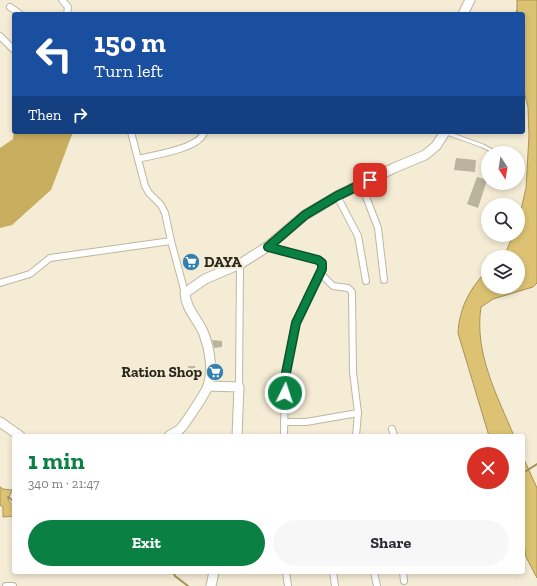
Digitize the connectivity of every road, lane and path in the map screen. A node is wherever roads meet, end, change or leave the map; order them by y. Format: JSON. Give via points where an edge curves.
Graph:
{"nodes":[{"id":1,"x":62,"y":0,"type":"edge"},
{"id":2,"x":470,"y":0,"type":"edge"},
{"id":3,"x":10,"y":7,"type":"dead end"},
{"id":4,"x":17,"y":12,"type":"edge"},
{"id":5,"x":67,"y":12,"type":"edge"},
{"id":6,"x":464,"y":12,"type":"edge"},
{"id":7,"x":0,"y":36,"type":"edge"},
{"id":8,"x":12,"y":48,"type":"edge"},
{"id":9,"x":132,"y":134,"type":"edge"},
{"id":10,"x":203,"y":134,"type":"edge"},
{"id":11,"x":444,"y":134,"type":"edge"},
{"id":12,"x":450,"y":134,"type":"edge"},
{"id":13,"x":483,"y":146,"type":"edge"},
{"id":14,"x":138,"y":159,"type":"junction"},
{"id":15,"x":361,"y":184,"type":"junction"},
{"id":16,"x":337,"y":196,"type":"junction"},
{"id":17,"x":171,"y":241,"type":"junction"},
{"id":18,"x":268,"y":247,"type":"junction"},
{"id":19,"x":240,"y":264,"type":"junction"},
{"id":20,"x":320,"y":273,"type":"junction"},
{"id":21,"x":384,"y":280,"type":"dead end"},
{"id":22,"x":366,"y":281,"type":"dead end"},
{"id":23,"x":0,"y":283,"type":"edge"},
{"id":24,"x":185,"y":293,"type":"junction"},
{"id":25,"x":208,"y":386,"type":"junction"},
{"id":26,"x":239,"y":387,"type":"junction"},
{"id":27,"x":358,"y":413,"type":"junction"},
{"id":28,"x":0,"y":422,"type":"edge"},
{"id":29,"x":284,"y":422,"type":"junction"},
{"id":30,"x":392,"y":429,"type":"dead end"},
{"id":31,"x":17,"y":434,"type":"edge"},
{"id":32,"x":172,"y":434,"type":"edge"},
{"id":33,"x":237,"y":434,"type":"edge"},
{"id":34,"x":284,"y":434,"type":"edge"},
{"id":35,"x":356,"y":434,"type":"edge"},
{"id":36,"x":393,"y":434,"type":"edge"},
{"id":37,"x":214,"y":574,"type":"edge"},
{"id":38,"x":286,"y":574,"type":"edge"},
{"id":39,"x":334,"y":574,"type":"edge"},
{"id":40,"x":374,"y":574,"type":"edge"},
{"id":41,"x":403,"y":574,"type":"edge"},
{"id":42,"x":404,"y":581,"type":"dead end"},
{"id":43,"x":6,"y":586,"type":"edge"},
{"id":44,"x":14,"y":586,"type":"edge"},
{"id":45,"x":211,"y":586,"type":"edge"},
{"id":46,"x":288,"y":586,"type":"edge"},
{"id":47,"x":335,"y":586,"type":"edge"},
{"id":48,"x":377,"y":586,"type":"edge"}],
"edges":[{"from":1,"to":5,"type":"street","via":[[68,7]]},
{"from":2,"to":6,"type":"main road"},
{"from":3,"to":4,"type":"street"},
{"from":7,"to":8,"type":"street"},
{"from":9,"to":14,"type":"street"},
{"from":10,"to":14,"type":"street","via":[[199,140],[187,147]]},
{"from":11,"to":15,"type":"main road","via":[[436,146],[425,155]]},
{"from":12,"to":13,"type":"lane"},
{"from":14,"to":17,"type":"street","via":[[148,193],[161,205],[165,213]]},
{"from":15,"to":16,"type":"main road"},
{"from":15,"to":21,"type":"street","via":[[378,228]]},
{"from":16,"to":18,"type":"main road","via":[[305,215]]},
{"from":16,"to":22,"type":"street","via":[[358,236]]},
{"from":17,"to":23,"type":"street","via":[[50,258],[30,274]]},
{"from":17,"to":24,"type":"street"},
{"from":18,"to":19,"type":"main road"},
{"from":18,"to":20,"type":"street","via":[[321,261]]},
{"from":19,"to":24,"type":"main road","via":[[205,279]]},
{"from":19,"to":26,"type":"street"},
{"from":20,"to":27,"type":"street","via":[[333,286],[348,288],[352,292],[353,372]]},
{"from":20,"to":29,"type":"street","via":[[296,323],[285,378]]},
{"from":24,"to":25,"type":"main road","via":[[187,306],[208,347]]},
{"from":25,"to":26,"type":"main road"},
{"from":25,"to":32,"type":"main road","via":[[180,430]]},
{"from":26,"to":33,"type":"main road"},
{"from":27,"to":29,"type":"street","via":[[306,422]]},
{"from":27,"to":35,"type":"street"},
{"from":28,"to":31,"type":"main road"},
{"from":29,"to":34,"type":"street"},
{"from":30,"to":36,"type":"street"},
{"from":37,"to":45,"type":"main road"},
{"from":38,"to":46,"type":"street"},
{"from":39,"to":47,"type":"street"},
{"from":40,"to":48,"type":"street"},
{"from":41,"to":42,"type":"street"},
{"from":43,"to":44,"type":"street"}]}
